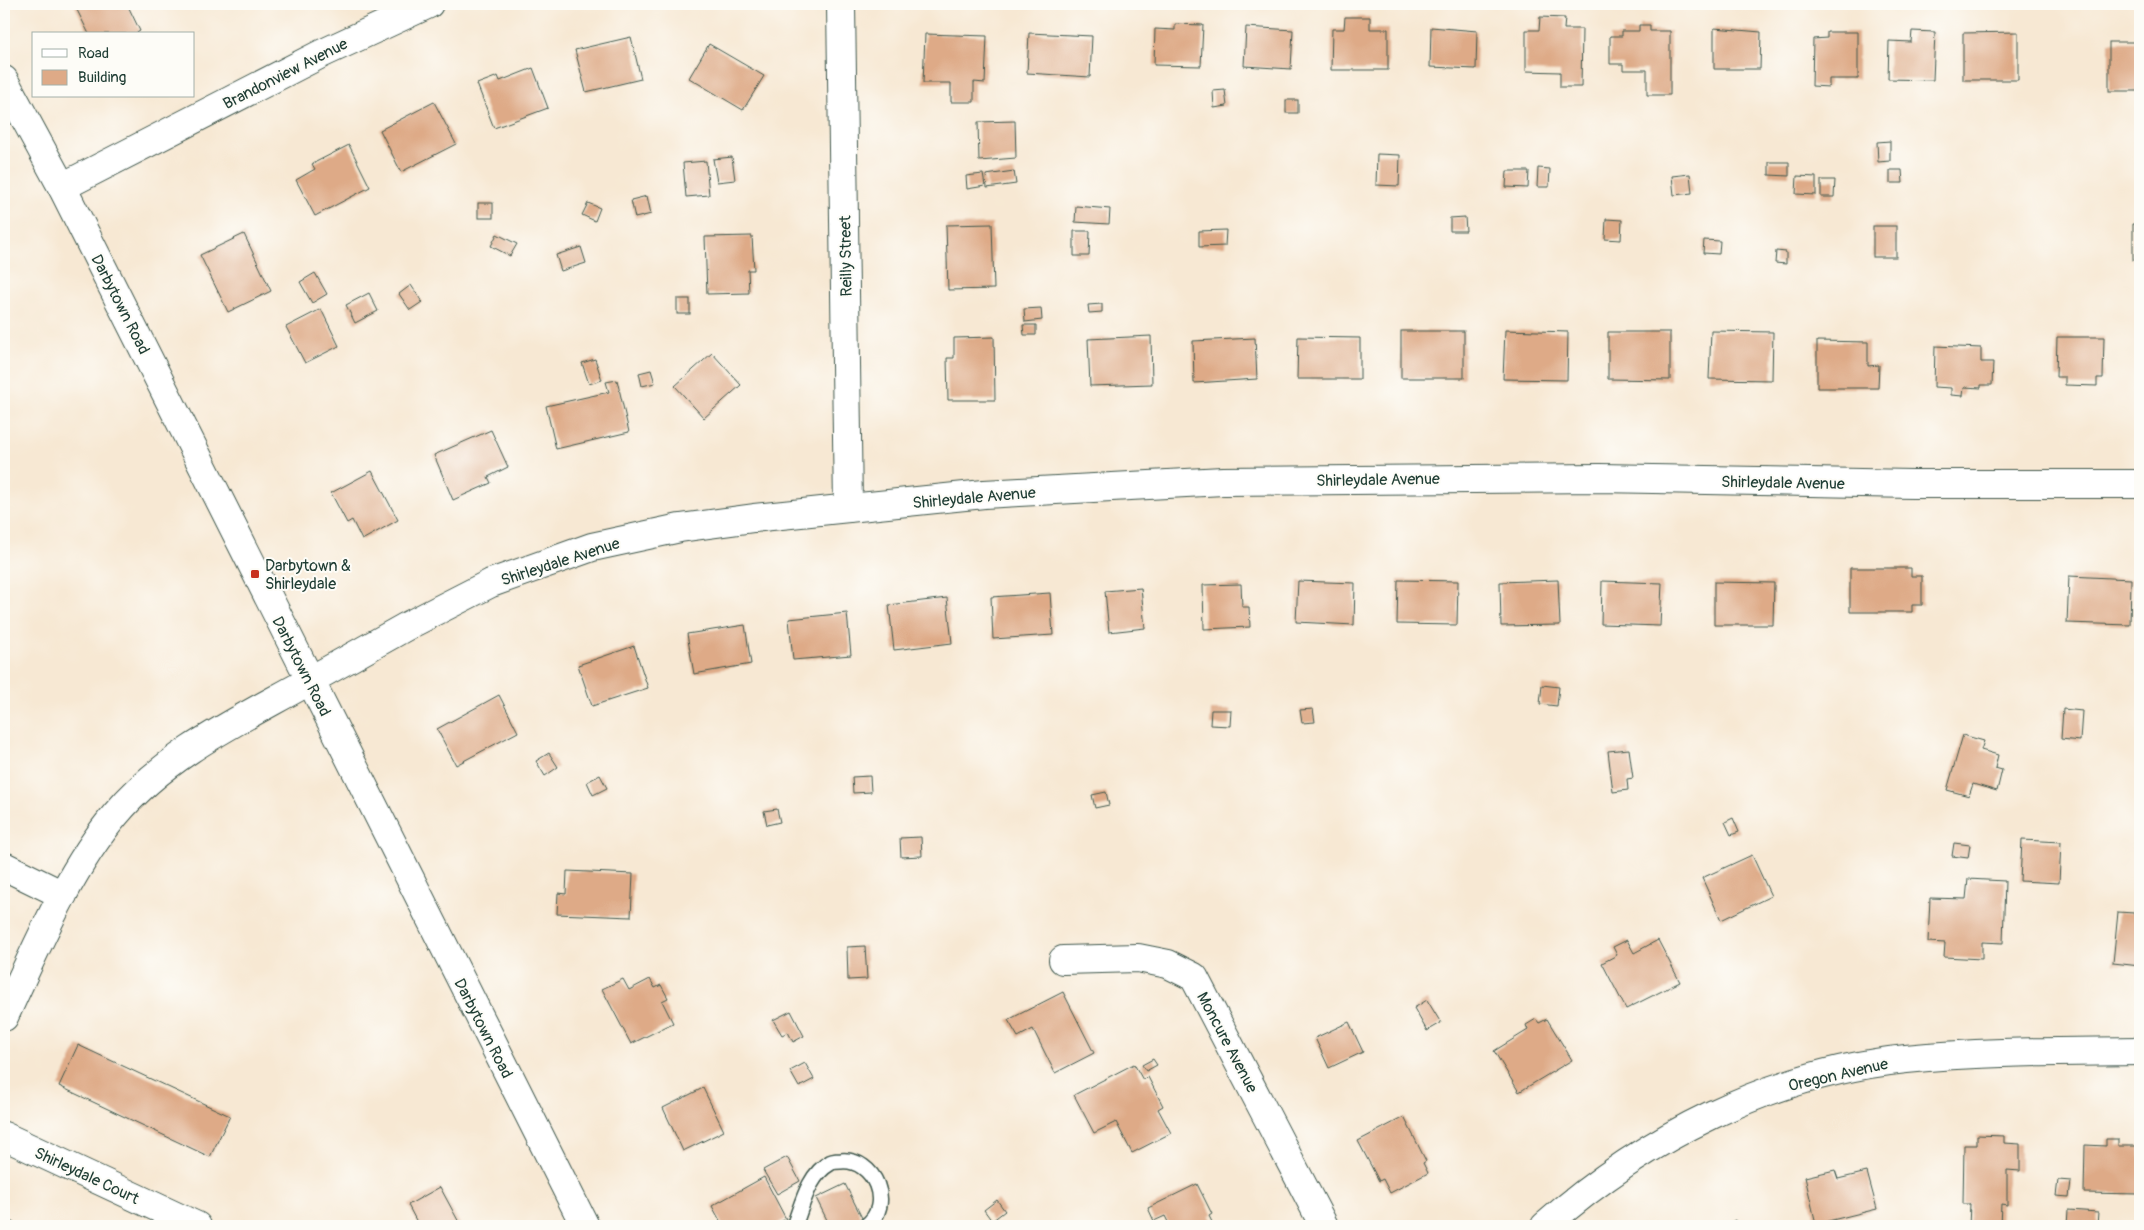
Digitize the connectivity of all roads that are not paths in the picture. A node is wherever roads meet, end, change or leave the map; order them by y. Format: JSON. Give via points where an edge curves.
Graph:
{"nodes":[{"id":1,"x":429,"y":4,"type":"edge"},
{"id":2,"x":841,"y":4,"type":"edge"},
{"id":3,"x":379,"y":15,"type":"edge"},
{"id":4,"x":4,"y":80,"type":"edge"},
{"id":5,"x":62,"y":187,"type":"junction"},
{"id":6,"x":2140,"y":484,"type":"edge"},
{"id":7,"x":848,"y":508,"type":"junction"},
{"id":8,"x":309,"y":681,"type":"junction"},
{"id":9,"x":4,"y":866,"type":"edge"},
{"id":10,"x":63,"y":895,"type":"junction"},
{"id":11,"x":1063,"y":960,"type":"dead end"},
{"id":12,"x":4,"y":1017,"type":"edge"},
{"id":13,"x":2140,"y":1050,"type":"edge"},
{"id":14,"x":4,"y":1136,"type":"edge"},
{"id":15,"x":197,"y":1226,"type":"edge"},
{"id":16,"x":585,"y":1226,"type":"edge"},
{"id":17,"x":794,"y":1226,"type":"edge"},
{"id":18,"x":866,"y":1226,"type":"edge"},
{"id":19,"x":1324,"y":1226,"type":"edge"},
{"id":20,"x":1546,"y":1226,"type":"edge"}],
"edges":[{"from":1,"to":3,"type":"street","name":"Brandonview Avenue"},
{"from":2,"to":7,"type":"street","name":"Reilly Street"},
{"from":3,"to":5,"type":"street","name":"Brandonview Avenue","via":[[312,59]]},
{"from":4,"to":5,"type":"street","name":"Darbytown Road"},
{"from":5,"to":8,"type":"street","name":"Darbytown Road"},
{"from":6,"to":7,"type":"street","name":"Shirleydale Avenue","via":[[1912,484],[1600,478],[1223,481],[984,494]]},
{"from":7,"to":8,"type":"street","name":"Shirleydale Avenue","via":[[680,528],[592,547],[491,583]]},
{"from":8,"to":10,"type":"street","name":"Shirleydale Avenue","via":[[198,744],[150,779],[116,813]]},
{"from":8,"to":16,"type":"street","name":"Darbytown Road"},
{"from":9,"to":10,"type":"street"},
{"from":10,"to":12,"type":"street","name":"Shirleydale Avenue"},
{"from":11,"to":19,"type":"street","name":"Moncure Avenue","via":[[1138,958],[1168,964],[1194,977]]},
{"from":13,"to":20,"type":"street","name":"Oregon Avenue","via":[[1905,1059],[1824,1073],[1764,1092],[1684,1127],[1606,1176]]},
{"from":14,"to":15,"type":"street","name":"Shirleydale Court"},
{"from":17,"to":18,"type":"lane","via":[[805,1195],[817,1175],[830,1162],[852,1160],[870,1172],[879,1187],[879,1205],[872,1222]]}]}
